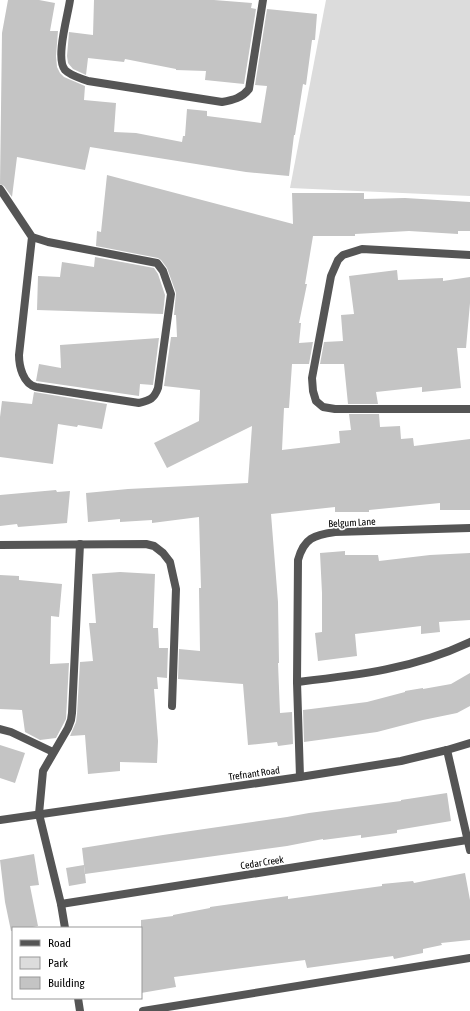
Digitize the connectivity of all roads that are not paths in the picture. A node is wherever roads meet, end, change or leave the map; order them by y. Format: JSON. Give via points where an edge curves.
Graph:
{"nodes":[{"id":1,"x":70,"y":0,"type":"edge"},
{"id":2,"x":263,"y":0,"type":"edge"},
{"id":3,"x":0,"y":189,"type":"edge"},
{"id":4,"x":32,"y":238,"type":"junction"},
{"id":5,"x":470,"y":255,"type":"edge"},
{"id":6,"x":470,"y":408,"type":"edge"},
{"id":7,"x":470,"y":528,"type":"edge"},
{"id":8,"x":80,"y":544,"type":"junction"},
{"id":9,"x":0,"y":545,"type":"edge"},
{"id":10,"x":470,"y":642,"type":"edge"},
{"id":11,"x":297,"y":682,"type":"junction"},
{"id":12,"x":172,"y":706,"type":"dead end"},
{"id":13,"x":0,"y":729,"type":"edge"},
{"id":14,"x":470,"y":743,"type":"edge"},
{"id":15,"x":447,"y":750,"type":"junction"},
{"id":16,"x":53,"y":752,"type":"junction"},
{"id":17,"x":300,"y":777,"type":"junction"},
{"id":18,"x":39,"y":814,"type":"junction"},
{"id":19,"x":0,"y":820,"type":"edge"},
{"id":20,"x":467,"y":840,"type":"junction"},
{"id":21,"x":470,"y":850,"type":"edge"},
{"id":22,"x":61,"y":904,"type":"junction"},
{"id":23,"x":65,"y":927,"type":"edge"},
{"id":24,"x":470,"y":958,"type":"edge"},
{"id":25,"x":78,"y":999,"type":"edge"},
{"id":26,"x":80,"y":1011,"type":"edge"},
{"id":27,"x":143,"y":1011,"type":"edge"}],
"edges":[{"from":1,"to":2,"type":"street","via":[[61,60],[64,69],[73,76],[88,81],[222,102],[245,95],[249,89]]},
{"from":3,"to":4,"type":"street"},
{"from":4,"to":4,"type":"street","via":[[157,263],[163,271],[171,294],[158,388],[153,398],[139,403],[36,387],[25,378],[19,364],[19,356]]},
{"from":5,"to":6,"type":"street","via":[[362,248],[343,255],[331,276],[312,378],[314,397],[323,407]]},
{"from":7,"to":11,"type":"street","name":"Belgum Lane","via":[[335,532],[309,539],[298,560]]},
{"from":8,"to":9,"type":"street"},
{"from":8,"to":12,"type":"street","via":[[146,544],[154,546],[170,562],[176,589]]},
{"from":8,"to":16,"type":"street","via":[[72,713],[68,728]]},
{"from":10,"to":11,"type":"street","via":[[438,656],[398,668]]},
{"from":11,"to":17,"type":"street","name":"Belgum Lane"},
{"from":13,"to":16,"type":"street"},
{"from":14,"to":15,"type":"street","name":"Trefnant Road"},
{"from":15,"to":17,"type":"street","name":"Trefnant Road","via":[[401,761]]},
{"from":15,"to":20,"type":"street"},
{"from":16,"to":18,"type":"street","via":[[43,770]]},
{"from":17,"to":18,"type":"street","name":"Trefnant Road"},
{"from":18,"to":19,"type":"street","name":"Trefnant Road"},
{"from":18,"to":22,"type":"street"},
{"from":20,"to":21,"type":"street"},
{"from":20,"to":22,"type":"street","name":"Cedar Creek"},
{"from":22,"to":23,"type":"street"},
{"from":24,"to":27,"type":"street"},
{"from":25,"to":26,"type":"street"}]}
